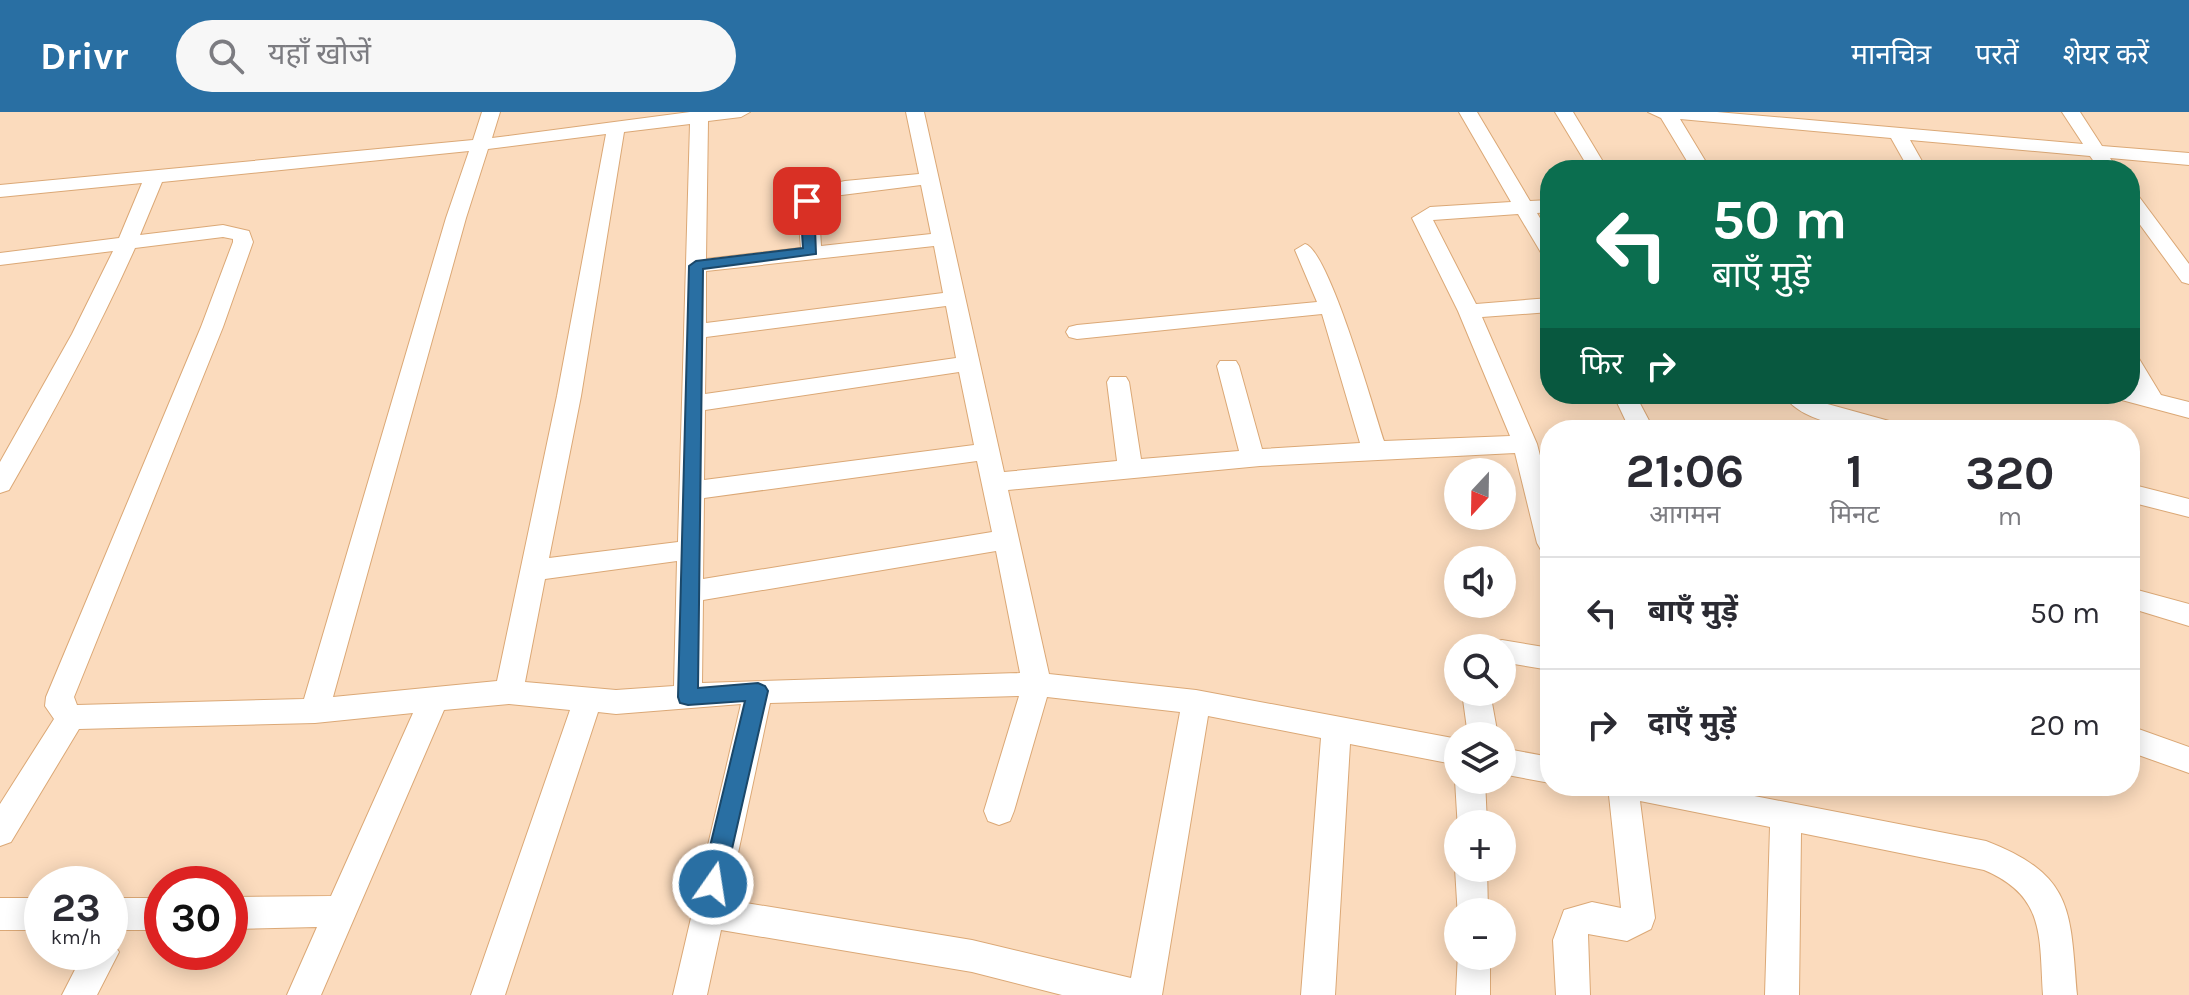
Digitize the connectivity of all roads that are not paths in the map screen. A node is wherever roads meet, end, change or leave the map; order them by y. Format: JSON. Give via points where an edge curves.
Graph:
{"nodes":[{"id":1,"x":491,"y":112,"type":"edge"},
{"id":2,"x":741,"y":112,"type":"edge"},
{"id":3,"x":915,"y":112,"type":"edge"},
{"id":4,"x":1468,"y":112,"type":"edge"},
{"id":5,"x":1564,"y":112,"type":"edge"},
{"id":6,"x":1657,"y":112,"type":"edge"},
{"id":7,"x":2071,"y":112,"type":"edge"},
{"id":8,"x":1667,"y":113,"type":"edge"},
{"id":9,"x":699,"y":115,"type":"edge"},
{"id":10,"x":1730,"y":115,"type":"edge"},
{"id":11,"x":616,"y":128,"type":"junction"},
{"id":12,"x":1897,"y":133,"type":"junction"},
{"id":13,"x":481,"y":144,"type":"junction"},
{"id":14,"x":2095,"y":150,"type":"junction"},
{"id":15,"x":2189,"y":159,"type":"edge"},
{"id":16,"x":1593,"y":160,"type":"edge"},
{"id":17,"x":1696,"y":160,"type":"edge"},
{"id":18,"x":1912,"y":160,"type":"edge"},
{"id":19,"x":2102,"y":160,"type":"edge"},
{"id":20,"x":154,"y":178,"type":"junction"},
{"id":21,"x":930,"y":179,"type":"junction"},
{"id":22,"x":0,"y":191,"type":"edge"},
{"id":23,"x":1540,"y":207,"type":"edge"},
{"id":24,"x":1524,"y":208,"type":"junction"},
{"id":25,"x":2140,"y":220,"type":"edge"},
{"id":26,"x":1540,"y":235,"type":"edge"},
{"id":27,"x":943,"y":239,"type":"junction"},
{"id":28,"x":129,"y":243,"type":"junction"},
{"id":29,"x":1305,"y":250,"type":"dead end"},
{"id":30,"x":811,"y":251,"type":"junction"},
{"id":31,"x":0,"y":259,"type":"edge"},
{"id":32,"x":696,"y":266,"type":"junction"},
{"id":33,"x":2189,"y":278,"type":"edge"},
{"id":34,"x":956,"y":298,"type":"junction"},
{"id":35,"x":1540,"y":306,"type":"edge"},
{"id":36,"x":1330,"y":307,"type":"junction"},
{"id":37,"x":1469,"y":311,"type":"junction"},
{"id":38,"x":695,"y":331,"type":"junction"},
{"id":39,"x":1077,"y":332,"type":"dead end"},
{"id":40,"x":970,"y":363,"type":"junction"},
{"id":41,"x":1228,"y":366,"type":"dead end"},
{"id":42,"x":2140,"y":379,"type":"edge"},
{"id":43,"x":1118,"y":382,"type":"dead end"},
{"id":44,"x":2140,"y":398,"type":"edge"},
{"id":45,"x":2153,"y":401,"type":"junction"},
{"id":46,"x":693,"y":404,"type":"junction"},
{"id":47,"x":1803,"y":404,"type":"edge"},
{"id":48,"x":2189,"y":410,"type":"edge"},
{"id":49,"x":1856,"y":420,"type":"edge"},
{"id":50,"x":1525,"y":444,"type":"junction"},
{"id":51,"x":1374,"y":449,"type":"junction"},
{"id":52,"x":989,"y":451,"type":"junction"},
{"id":53,"x":1253,"y":458,"type":"junction"},
{"id":54,"x":1130,"y":466,"type":"junction"},
{"id":55,"x":996,"y":482,"type":"junction"},
{"id":56,"x":0,"y":484,"type":"edge"},
{"id":57,"x":692,"y":491,"type":"junction"},
{"id":58,"x":2140,"y":496,"type":"edge"},
{"id":59,"x":1540,"y":503,"type":"edge"},
{"id":60,"x":2189,"y":508,"type":"edge"},
{"id":61,"x":1008,"y":539,"type":"junction"},
{"id":62,"x":690,"y":550,"type":"junction"},
{"id":63,"x":534,"y":570,"type":"junction"},
{"id":64,"x":690,"y":592,"type":"junction"},
{"id":65,"x":2140,"y":601,"type":"edge"},
{"id":66,"x":2189,"y":615,"type":"edge"},
{"id":67,"x":1516,"y":653,"type":"edge"},
{"id":68,"x":1540,"y":657,"type":"edge"},
{"id":69,"x":1037,"y":684,"type":"junction"},
{"id":70,"x":758,"y":691,"type":"junction"},
{"id":71,"x":509,"y":692,"type":"junction"},
{"id":72,"x":435,"y":697,"type":"junction"},
{"id":73,"x":688,"y":697,"type":"junction"},
{"id":74,"x":587,"y":701,"type":"junction"},
{"id":75,"x":1196,"y":702,"type":"junction"},
{"id":76,"x":315,"y":711,"type":"junction"},
{"id":77,"x":71,"y":717,"type":"junction"},
{"id":78,"x":1336,"y":729,"type":"junction"},
{"id":79,"x":2140,"y":743,"type":"edge"},
{"id":80,"x":1444,"y":749,"type":"edge"},
{"id":81,"x":2189,"y":760,"type":"edge"},
{"id":82,"x":1516,"y":764,"type":"edge"},
{"id":83,"x":1540,"y":768,"type":"edge"},
{"id":84,"x":1624,"y":796,"type":"edge"},
{"id":85,"x":1738,"y":796,"type":"edge"},
{"id":86,"x":999,"y":811,"type":"dead end"},
{"id":87,"x":1786,"y":815,"type":"junction"},
{"id":88,"x":0,"y":832,"type":"edge"},
{"id":89,"x":341,"y":911,"type":"junction"},
{"id":90,"x":707,"y":912,"type":"junction"},
{"id":91,"x":248,"y":913,"type":"edge"},
{"id":92,"x":0,"y":914,"type":"edge"},
{"id":93,"x":24,"y":914,"type":"edge"},
{"id":94,"x":92,"y":970,"type":"edge"},
{"id":95,"x":1473,"y":970,"type":"edge"},
{"id":96,"x":79,"y":995,"type":"edge"},
{"id":97,"x":304,"y":995,"type":"edge"},
{"id":98,"x":488,"y":995,"type":"edge"},
{"id":99,"x":690,"y":995,"type":"edge"},
{"id":100,"x":1131,"y":995,"type":"edge"},
{"id":101,"x":1145,"y":995,"type":"edge"},
{"id":102,"x":1318,"y":995,"type":"edge"},
{"id":103,"x":1473,"y":995,"type":"edge"},
{"id":104,"x":1573,"y":995,"type":"edge"},
{"id":105,"x":1782,"y":995,"type":"edge"},
{"id":106,"x":2060,"y":995,"type":"edge"}],
"edges":[{"from":1,"to":13,"type":"street"},
{"from":2,"to":9,"type":"street"},
{"from":3,"to":21,"type":"street"},
{"from":4,"to":24,"type":"street"},
{"from":5,"to":16,"type":"street"},
{"from":6,"to":8,"type":"street"},
{"from":7,"to":14,"type":"street"},
{"from":8,"to":10,"type":"street"},
{"from":8,"to":17,"type":"street"},
{"from":9,"to":11,"type":"street"},
{"from":9,"to":32,"type":"street"},
{"from":10,"to":12,"type":"street"},
{"from":11,"to":13,"type":"street"},
{"from":11,"to":63,"type":"street"},
{"from":12,"to":14,"type":"street"},
{"from":12,"to":18,"type":"street"},
{"from":13,"to":20,"type":"street"},
{"from":13,"to":76,"type":"street"},
{"from":14,"to":15,"type":"street"},
{"from":14,"to":19,"type":"street"},
{"from":20,"to":22,"type":"street"},
{"from":20,"to":28,"type":"street"},
{"from":21,"to":27,"type":"street"},
{"from":21,"to":30,"type":"street","via":[[810,194]]},
{"from":23,"to":24,"type":"street"},
{"from":24,"to":26,"type":"street"},
{"from":24,"to":37,"type":"street","via":[[1430,213],[1422,218]]},
{"from":25,"to":33,"type":"street"},
{"from":27,"to":30,"type":"street"},
{"from":27,"to":34,"type":"street"},
{"from":28,"to":31,"type":"street"},
{"from":28,"to":56,"type":"street"},
{"from":28,"to":77,"type":"street","via":[[223,231],[242,235],[243,242],[60,697],[59,706]]},
{"from":29,"to":36,"type":"street"},
{"from":30,"to":32,"type":"street"},
{"from":32,"to":38,"type":"street"},
{"from":34,"to":38,"type":"street"},
{"from":34,"to":40,"type":"street"},
{"from":35,"to":37,"type":"street"},
{"from":36,"to":39,"type":"street"},
{"from":36,"to":51,"type":"street"},
{"from":37,"to":50,"type":"street"},
{"from":38,"to":46,"type":"street"},
{"from":40,"to":46,"type":"street"},
{"from":40,"to":52,"type":"street"},
{"from":41,"to":53,"type":"street"},
{"from":42,"to":45,"type":"street"},
{"from":43,"to":54,"type":"street"},
{"from":44,"to":45,"type":"street"},
{"from":45,"to":48,"type":"street"},
{"from":46,"to":57,"type":"street"},
{"from":47,"to":49,"type":"street"},
{"from":50,"to":51,"type":"street"},
{"from":50,"to":59,"type":"street"},
{"from":51,"to":53,"type":"street"},
{"from":52,"to":55,"type":"street"},
{"from":52,"to":57,"type":"street"},
{"from":53,"to":54,"type":"street"},
{"from":54,"to":55,"type":"street"},
{"from":55,"to":61,"type":"street"},
{"from":57,"to":62,"type":"street"},
{"from":58,"to":60,"type":"street"},
{"from":61,"to":64,"type":"street"},
{"from":61,"to":69,"type":"street"},
{"from":62,"to":63,"type":"street"},
{"from":62,"to":64,"type":"street"},
{"from":63,"to":71,"type":"street"},
{"from":64,"to":73,"type":"street"},
{"from":65,"to":66,"type":"street"},
{"from":67,"to":68,"type":"street"},
{"from":69,"to":70,"type":"street"},
{"from":69,"to":75,"type":"street"},
{"from":69,"to":86,"type":"street"},
{"from":70,"to":73,"type":"street"},
{"from":70,"to":90,"type":"street"},
{"from":71,"to":72,"type":"street"},
{"from":71,"to":74,"type":"street"},
{"from":72,"to":76,"type":"street"},
{"from":72,"to":89,"type":"street"},
{"from":73,"to":74,"type":"street"},
{"from":74,"to":98,"type":"street"},
{"from":75,"to":78,"type":"street"},
{"from":75,"to":101,"type":"street"},
{"from":76,"to":77,"type":"street"},
{"from":77,"to":88,"type":"street"},
{"from":78,"to":80,"type":"street"},
{"from":78,"to":102,"type":"street"},
{"from":79,"to":81,"type":"street"},
{"from":82,"to":83,"type":"street"},
{"from":84,"to":104,"type":"street","via":[[1639,918],[1627,925],[1592,918],[1576,921],[1570,940]]},
{"from":85,"to":87,"type":"street"},
{"from":87,"to":105,"type":"street"},
{"from":87,"to":106,"type":"street","via":[[2013,864],[2039,886],[2047,901]]},
{"from":89,"to":91,"type":"street"},
{"from":89,"to":97,"type":"street"},
{"from":90,"to":99,"type":"street"},
{"from":90,"to":100,"type":"street","via":[[972,956]]},
{"from":92,"to":93,"type":"street"},
{"from":94,"to":96,"type":"street"},
{"from":95,"to":103,"type":"street"}]}
